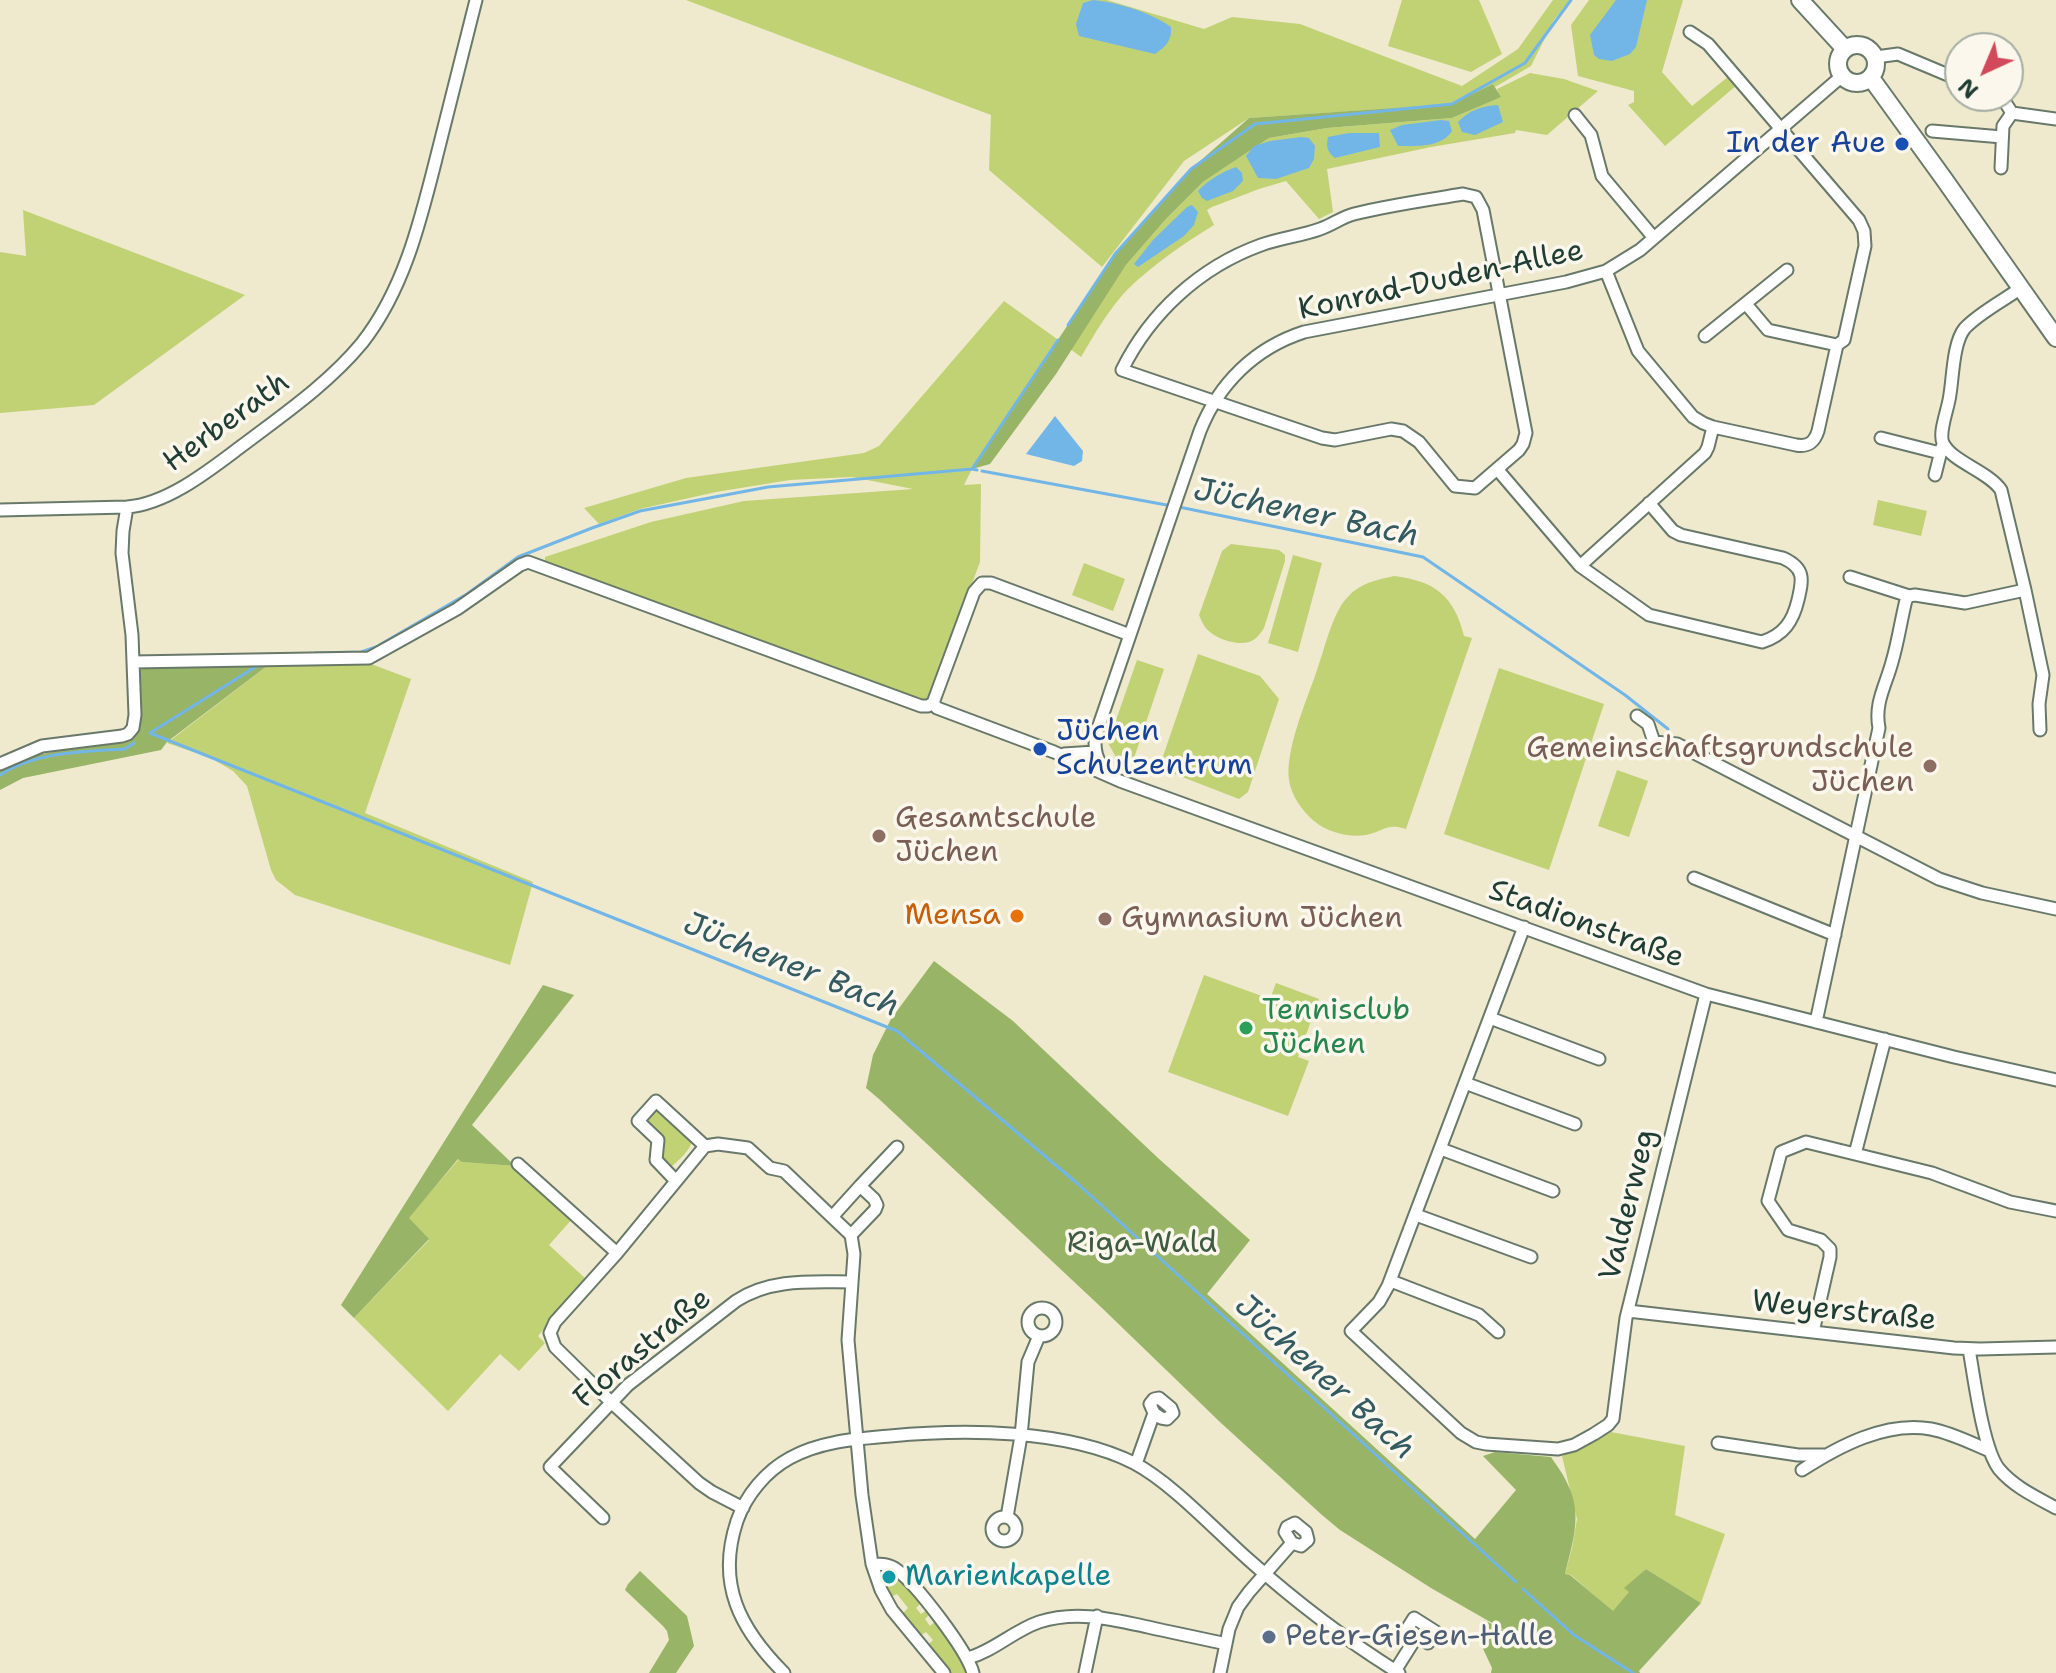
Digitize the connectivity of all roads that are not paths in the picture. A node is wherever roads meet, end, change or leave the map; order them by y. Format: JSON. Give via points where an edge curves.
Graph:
{"nodes":[{"id":1,"x":476,"y":0,"type":"edge"},
{"id":2,"x":1800,"y":0,"type":"edge"},
{"id":3,"x":1690,"y":32,"type":"dead end"},
{"id":4,"x":1845,"y":49,"type":"junction"},
{"id":5,"x":1876,"y":57,"type":"junction"},
{"id":6,"x":1944,"y":73,"type":"edge"},
{"id":7,"x":1842,"y":76,"type":"junction"},
{"id":8,"x":1871,"y":78,"type":"junction"},
{"id":9,"x":2012,"y":113,"type":"joint"},
{"id":10,"x":1575,"y":115,"type":"dead end"},
{"id":11,"x":2056,"y":119,"type":"edge"},
{"id":12,"x":1782,"y":129,"type":"junction"},
{"id":13,"x":1932,"y":131,"type":"dead end"},
{"id":14,"x":2002,"y":137,"type":"junction"},
{"id":15,"x":2001,"y":168,"type":"dead end"},
{"id":16,"x":1654,"y":238,"type":"junction"},
{"id":17,"x":1787,"y":270,"type":"dead end"},
{"id":18,"x":1606,"y":271,"type":"junction"},
{"id":19,"x":2021,"y":288,"type":"junction"},
{"id":20,"x":1500,"y":295,"type":"junction"},
{"id":21,"x":1746,"y":304,"type":"junction"},
{"id":22,"x":1705,"y":336,"type":"dead end"},
{"id":23,"x":2056,"y":338,"type":"edge"},
{"id":24,"x":1837,"y":345,"type":"junction"},
{"id":25,"x":1214,"y":401,"type":"junction"},
{"id":26,"x":1713,"y":427,"type":"junction"},
{"id":27,"x":1881,"y":438,"type":"dead end"},
{"id":28,"x":1942,"y":448,"type":"junction"},
{"id":29,"x":1497,"y":469,"type":"junction"},
{"id":30,"x":1935,"y":475,"type":"dead end"},
{"id":31,"x":1649,"y":503,"type":"junction"},
{"id":32,"x":127,"y":507,"type":"junction"},
{"id":33,"x":0,"y":510,"type":"edge"},
{"id":34,"x":1580,"y":566,"type":"junction"},
{"id":35,"x":1850,"y":577,"type":"dead end"},
{"id":36,"x":2025,"y":590,"type":"junction"},
{"id":37,"x":1909,"y":596,"type":"junction"},
{"id":38,"x":1130,"y":635,"type":"junction"},
{"id":39,"x":133,"y":662,"type":"junction"},
{"id":40,"x":933,"y":703,"type":"junction"},
{"id":41,"x":1637,"y":716,"type":"dead end"},
{"id":42,"x":2040,"y":730,"type":"dead end"},
{"id":43,"x":1095,"y":752,"type":"junction"},
{"id":44,"x":1060,"y":755,"type":"junction"},
{"id":45,"x":0,"y":764,"type":"edge"},
{"id":46,"x":1111,"y":776,"type":"junction"},
{"id":47,"x":1856,"y":837,"type":"junction"},
{"id":48,"x":1694,"y":878,"type":"dead end"},
{"id":49,"x":2056,"y":909,"type":"edge"},
{"id":50,"x":1524,"y":927,"type":"junction"},
{"id":51,"x":1835,"y":935,"type":"junction"},
{"id":52,"x":1706,"y":994,"type":"junction"},
{"id":53,"x":1490,"y":1018,"type":"junction"},
{"id":54,"x":1816,"y":1022,"type":"junction"},
{"id":55,"x":1885,"y":1039,"type":"junction"},
{"id":56,"x":1599,"y":1059,"type":"dead end"},
{"id":57,"x":2056,"y":1080,"type":"edge"},
{"id":58,"x":1465,"y":1083,"type":"junction"},
{"id":59,"x":1575,"y":1124,"type":"dead end"},
{"id":60,"x":705,"y":1146,"type":"junction"},
{"id":61,"x":897,"y":1147,"type":"dead end"},
{"id":62,"x":1441,"y":1149,"type":"junction"},
{"id":63,"x":1855,"y":1154,"type":"junction"},
{"id":64,"x":518,"y":1164,"type":"dead end"},
{"id":65,"x":676,"y":1181,"type":"junction"},
{"id":66,"x":860,"y":1186,"type":"junction"},
{"id":67,"x":1553,"y":1191,"type":"dead end"},
{"id":68,"x":2056,"y":1211,"type":"edge"},
{"id":69,"x":1416,"y":1215,"type":"junction"},
{"id":70,"x":832,"y":1217,"type":"junction"},
{"id":71,"x":851,"y":1235,"type":"junction"},
{"id":72,"x":617,"y":1253,"type":"junction"},
{"id":73,"x":1531,"y":1257,"type":"dead end"},
{"id":74,"x":1391,"y":1281,"type":"junction"},
{"id":75,"x":852,"y":1282,"type":"junction"},
{"id":76,"x":1628,"y":1311,"type":"junction"},
{"id":77,"x":1498,"y":1332,"type":"dead end"},
{"id":78,"x":1813,"y":1332,"type":"junction"},
{"id":79,"x":1039,"y":1336,"type":"dead end"},
{"id":80,"x":2056,"y":1347,"type":"edge"},
{"id":81,"x":1969,"y":1349,"type":"junction"},
{"id":82,"x":611,"y":1402,"type":"junction"},
{"id":83,"x":1154,"y":1413,"type":"dead end"},
{"id":84,"x":1021,"y":1436,"type":"junction"},
{"id":85,"x":858,"y":1439,"type":"junction"},
{"id":86,"x":1718,"y":1443,"type":"dead end"},
{"id":87,"x":1990,"y":1451,"type":"junction"},
{"id":88,"x":1825,"y":1455,"type":"junction"},
{"id":89,"x":1136,"y":1464,"type":"junction"},
{"id":90,"x":1802,"y":1470,"type":"dead end"},
{"id":91,"x":743,"y":1508,"type":"junction"},
{"id":92,"x":2056,"y":1508,"type":"edge"},
{"id":93,"x":1007,"y":1517,"type":"dead end"},
{"id":94,"x":603,"y":1518,"type":"dead end"},
{"id":95,"x":1292,"y":1543,"type":"dead end"},
{"id":96,"x":872,"y":1564,"type":"junction"},
{"id":97,"x":1264,"y":1573,"type":"junction"},
{"id":98,"x":1097,"y":1616,"type":"junction"},
{"id":99,"x":1417,"y":1636,"type":"dead end"},
{"id":100,"x":1226,"y":1644,"type":"junction"},
{"id":101,"x":968,"y":1658,"type":"junction"},
{"id":102,"x":1397,"y":1672,"type":"edge"},
{"id":103,"x":784,"y":1673,"type":"edge"},
{"id":104,"x":944,"y":1673,"type":"edge"},
{"id":105,"x":973,"y":1673,"type":"edge"},
{"id":106,"x":1085,"y":1673,"type":"edge"},
{"id":107,"x":1220,"y":1673,"type":"edge"}],
"edges":[{"from":1,"to":32,"type":"street","name":"Herberath","via":[[408,258],[363,341],[286,412],[208,471],[154,502]]},
{"from":2,"to":4,"type":"main road"},
{"from":3,"to":12,"type":"street","via":[[1708,44]]},
{"from":4,"to":5,"type":"main road","via":[[1862,45]]},
{"from":4,"to":7,"type":"main road","via":[[1838,60]]},
{"from":5,"to":6,"type":"street","via":[[1898,54]]},
{"from":5,"to":8,"type":"main road"},
{"from":7,"to":8,"type":"main road","via":[[1853,83]]},
{"from":7,"to":12,"type":"street","name":"Konrad-Duden-Allee"},
{"from":8,"to":19,"type":"main road"},
{"from":9,"to":11,"type":"street"},
{"from":9,"to":14,"type":"street"},
{"from":10,"to":16,"type":"street","via":[[1591,135],[1602,176]]},
{"from":12,"to":16,"type":"street","name":"Konrad-Duden-Allee"},
{"from":12,"to":24,"type":"street","via":[[1864,231],[1844,340]]},
{"from":13,"to":14,"type":"street"},
{"from":14,"to":15,"type":"street"},
{"from":16,"to":18,"type":"street","name":"Konrad-Duden-Allee"},
{"from":17,"to":21,"type":"street"},
{"from":18,"to":20,"type":"street","name":"Konrad-Duden-Allee"},
{"from":18,"to":26,"type":"street","via":[[1640,355],[1693,417]]},
{"from":19,"to":23,"type":"main road"},
{"from":19,"to":28,"type":"street","via":[[1962,332]]},
{"from":20,"to":25,"type":"street","name":"Konrad-Duden-Allee","via":[[1293,335],[1243,366]]},
{"from":20,"to":25,"type":"street","via":[[1483,210],[1470,194],[1351,215],[1275,240],[1209,271],[1176,298],[1140,338],[1122,370]]},
{"from":20,"to":29,"type":"street","via":[[1526,433],[1521,447]]},
{"from":21,"to":22,"type":"street"},
{"from":21,"to":24,"type":"street","via":[[1768,330]]},
{"from":24,"to":26,"type":"street","via":[[1818,431],[1810,444]]},
{"from":25,"to":29,"type":"street","via":[[1328,439],[1391,429],[1406,432],[1455,486],[1475,488]]},
{"from":25,"to":38,"type":"street","name":"Konrad-Duden-Allee"},
{"from":26,"to":31,"type":"street","via":[[1705,453]]},
{"from":27,"to":28,"type":"street"},
{"from":28,"to":30,"type":"street"},
{"from":28,"to":36,"type":"street","via":[[2001,490]]},
{"from":29,"to":34,"type":"street"},
{"from":31,"to":34,"type":"street"},
{"from":31,"to":34,"type":"street","via":[[1681,535],[1794,564],[1802,582],[1790,624],[1762,642],[1655,618]]},
{"from":32,"to":33,"type":"street","name":"Herberath"},
{"from":32,"to":39,"type":"street","via":[[122,553]]},
{"from":35,"to":37,"type":"street"},
{"from":36,"to":37,"type":"street","via":[[1963,604]]},
{"from":36,"to":42,"type":"street","via":[[2043,675]]},
{"from":37,"to":47,"type":"street","via":[[1884,683]]},
{"from":38,"to":40,"type":"street","via":[[982,583],[974,592]]},
{"from":38,"to":43,"type":"street","name":"Konrad-Duden-Allee","via":[[1096,734]]},
{"from":39,"to":40,"type":"street","name":"Stadionstraße","via":[[369,658],[457,609],[526,562],[921,706]]},
{"from":39,"to":45,"type":"street","via":[[135,720],[128,734],[42,746]]},
{"from":40,"to":44,"type":"street","name":"Stadionstraße"},
{"from":41,"to":47,"type":"street","via":[[1648,724],[1654,742],[1677,744]]},
{"from":43,"to":44,"type":"street"},
{"from":43,"to":46,"type":"street"},
{"from":44,"to":46,"type":"street","name":"Stadionstraße"},
{"from":46,"to":50,"type":"street","name":"Stadionstraße"},
{"from":47,"to":49,"type":"street","via":[[1953,885]]},
{"from":47,"to":51,"type":"street"},
{"from":48,"to":51,"type":"street"},
{"from":50,"to":52,"type":"street","name":"Stadionstraße"},
{"from":50,"to":53,"type":"street"},
{"from":51,"to":54,"type":"street"},
{"from":52,"to":54,"type":"street","name":"Stadionstraße"},
{"from":52,"to":76,"type":"street","name":"Valderweg"},
{"from":53,"to":56,"type":"street"},
{"from":53,"to":58,"type":"street"},
{"from":54,"to":55,"type":"street","name":"Stadionstraße"},
{"from":55,"to":57,"type":"street","name":"Stadionstraße"},
{"from":55,"to":63,"type":"street"},
{"from":58,"to":59,"type":"street"},
{"from":58,"to":62,"type":"street"},
{"from":60,"to":65,"type":"street"},
{"from":60,"to":65,"type":"street","via":[[656,1101],[638,1121],[658,1140],[656,1160]]},
{"from":60,"to":70,"type":"street","via":[[748,1148],[770,1168],[784,1171]]},
{"from":61,"to":66,"type":"street"},
{"from":62,"to":67,"type":"street"},
{"from":62,"to":69,"type":"street"},
{"from":63,"to":68,"type":"street"},
{"from":63,"to":78,"type":"street","via":[[1806,1142],[1781,1152],[1768,1201],[1788,1230],[1821,1240],[1830,1249]]},
{"from":64,"to":72,"type":"street"},
{"from":65,"to":72,"type":"street"},
{"from":66,"to":70,"type":"street"},
{"from":66,"to":71,"type":"street","via":[[877,1208]]},
{"from":69,"to":73,"type":"street"},
{"from":69,"to":74,"type":"street"},
{"from":70,"to":71,"type":"street"},
{"from":71,"to":75,"type":"street"},
{"from":72,"to":82,"type":"street","via":[[550,1333],[555,1347]]},
{"from":74,"to":76,"type":"street","name":"Valderweg","via":[[1351,1331],[1461,1433],[1497,1446],[1564,1449],[1612,1421]]},
{"from":74,"to":77,"type":"street","via":[[1479,1315]]},
{"from":75,"to":82,"type":"street","name":"Florastraße","via":[[785,1283],[750,1293]]},
{"from":75,"to":85,"type":"street","via":[[848,1340]]},
{"from":76,"to":78,"type":"street","name":"Weyerstraße"},
{"from":78,"to":81,"type":"street","name":"Weyerstraße"},
{"from":79,"to":84,"type":"street","via":[[1028,1362]]},
{"from":80,"to":81,"type":"street","name":"Weyerstraße"},
{"from":81,"to":87,"type":"street"},
{"from":82,"to":91,"type":"street","via":[[703,1486]]},
{"from":82,"to":94,"type":"street","name":"Florastraße","via":[[550,1467]]},
{"from":83,"to":89,"type":"street"},
{"from":84,"to":85,"type":"street","via":[[949,1432]]},
{"from":84,"to":89,"type":"street","via":[[1089,1446]]},
{"from":84,"to":93,"type":"street"},
{"from":85,"to":91,"type":"street","via":[[791,1457],[765,1478]]},
{"from":85,"to":96,"type":"street"},
{"from":86,"to":88,"type":"street"},
{"from":87,"to":88,"type":"street","via":[[1947,1433],[1913,1428],[1874,1434]]},
{"from":87,"to":92,"type":"street","via":[[2007,1477]]},
{"from":88,"to":90,"type":"street"},
{"from":89,"to":97,"type":"street"},
{"from":91,"to":103,"type":"street","via":[[730,1554],[733,1594],[750,1635]]},
{"from":95,"to":97,"type":"street"},
{"from":96,"to":101,"type":"street","via":[[889,1565],[900,1573]]},
{"from":96,"to":104,"type":"street","via":[[888,1604]]},
{"from":97,"to":100,"type":"street","via":[[1238,1607]]},
{"from":97,"to":102,"type":"street"},
{"from":98,"to":100,"type":"street"},
{"from":98,"to":101,"type":"street","via":[[1061,1616],[1037,1623]]},
{"from":98,"to":106,"type":"street"},
{"from":99,"to":102,"type":"street"},
{"from":100,"to":107,"type":"street"},
{"from":101,"to":105,"type":"street"}]}
